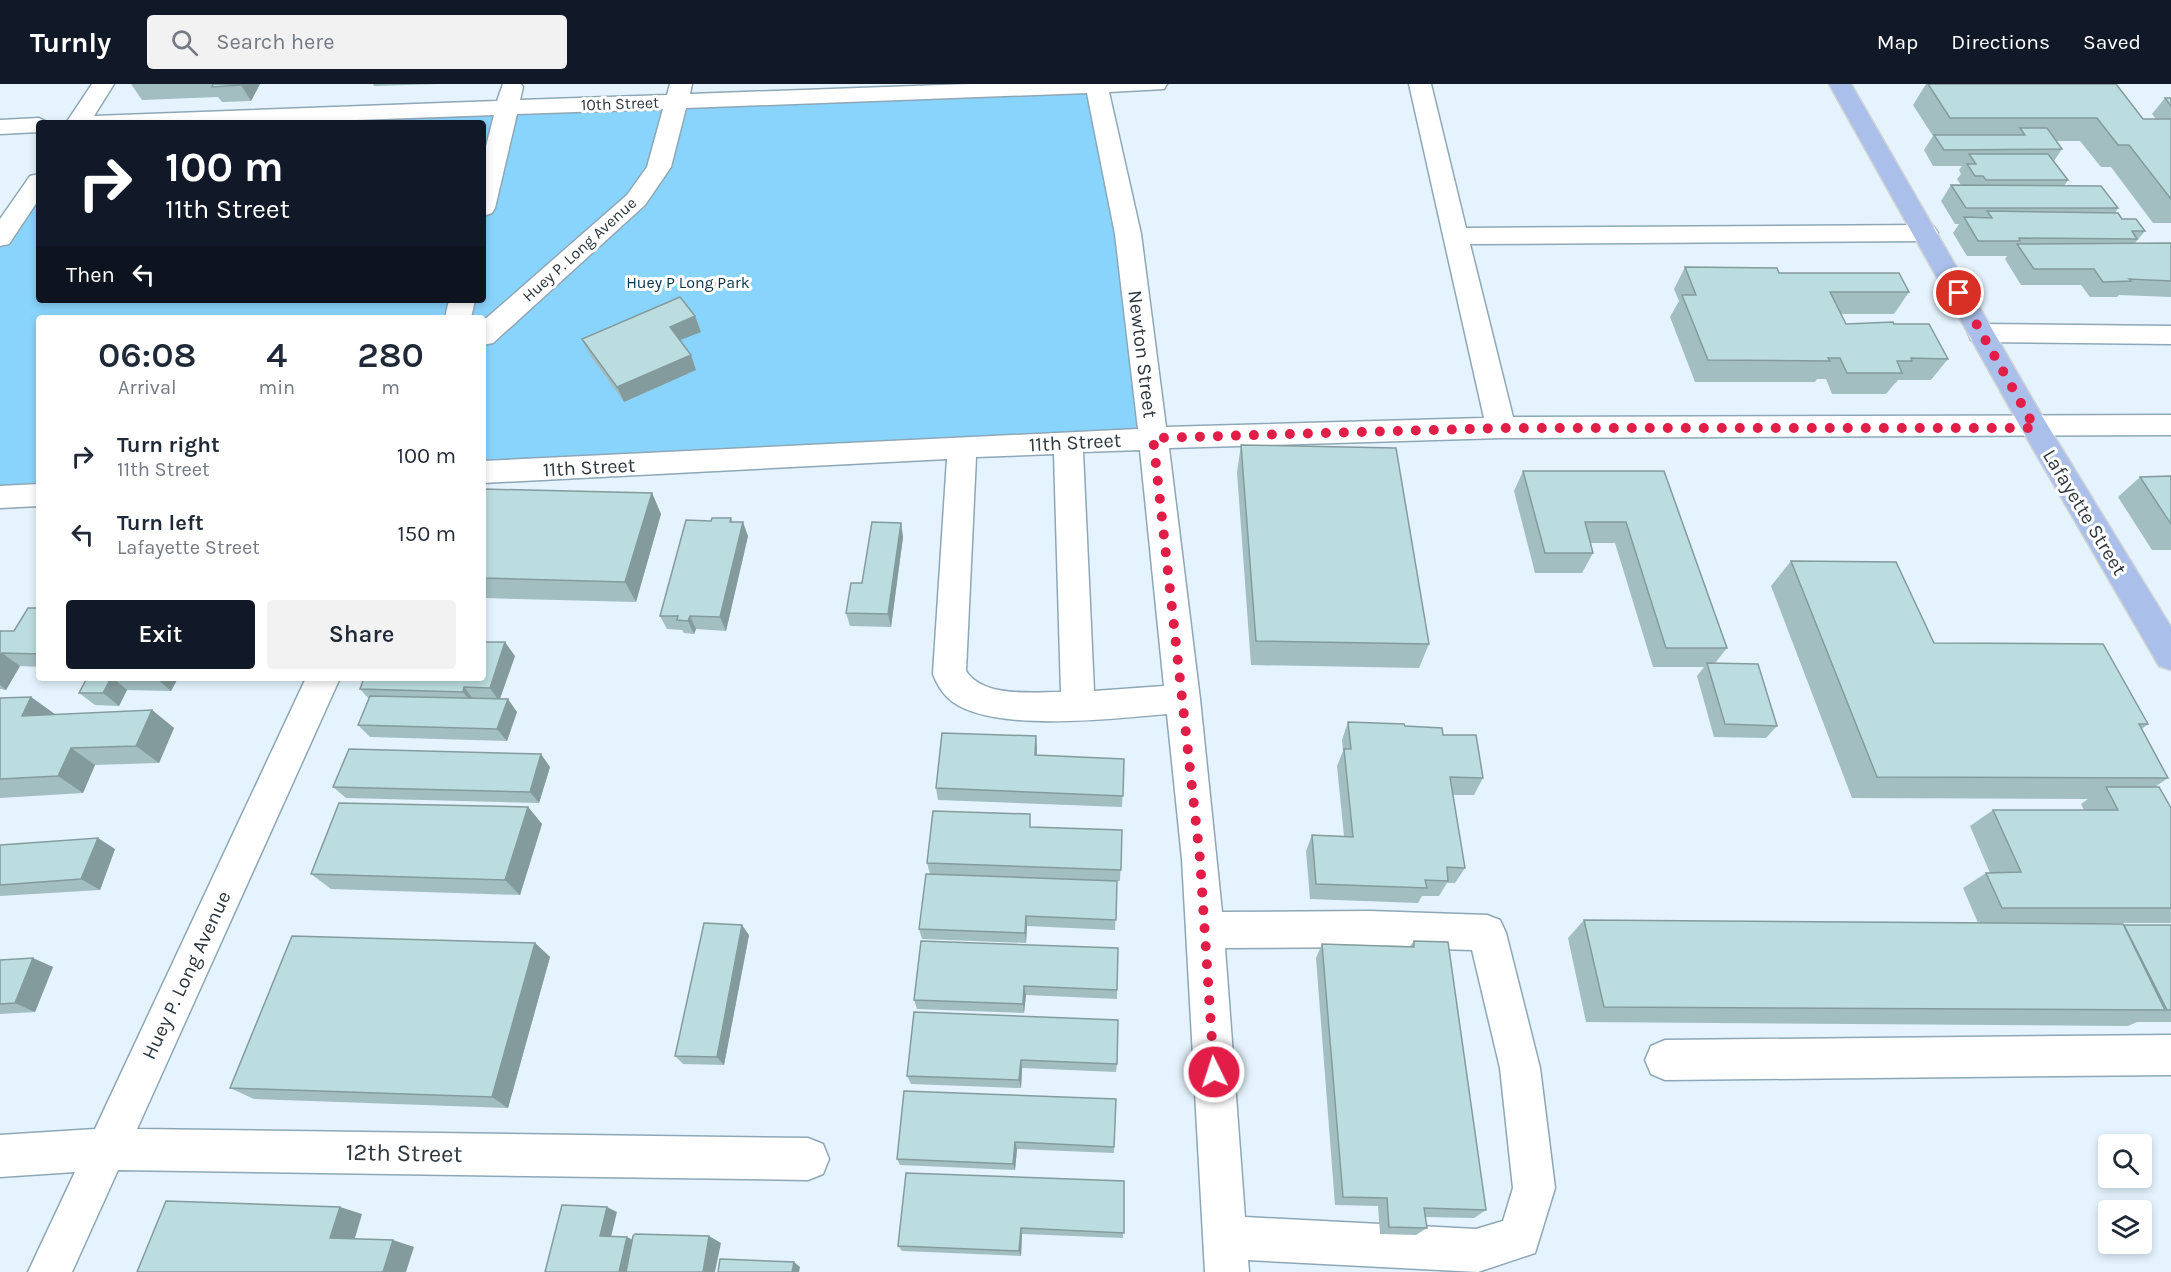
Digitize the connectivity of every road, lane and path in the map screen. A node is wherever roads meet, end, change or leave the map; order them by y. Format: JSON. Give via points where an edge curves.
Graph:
{"nodes":[{"id":1,"x":103,"y":84,"type":"edge"},
{"id":2,"x":512,"y":84,"type":"edge"},
{"id":3,"x":1156,"y":84,"type":"edge"},
{"id":4,"x":1420,"y":84,"type":"edge"},
{"id":5,"x":1840,"y":84,"type":"edge"},
{"id":6,"x":1096,"y":85,"type":"edge"},
{"id":7,"x":680,"y":93,"type":"edge"},
{"id":8,"x":506,"y":107,"type":"junction"},
{"id":9,"x":80,"y":120,"type":"edge"},
{"id":10,"x":163,"y":120,"type":"edge"},
{"id":11,"x":36,"y":125,"type":"edge"},
{"id":12,"x":0,"y":127,"type":"edge"},
{"id":13,"x":36,"y":185,"type":"edge"},
{"id":14,"x":486,"y":195,"type":"edge"},
{"id":15,"x":1925,"y":233,"type":"junction"},
{"id":16,"x":1456,"y":236,"type":"junction"},
{"id":17,"x":0,"y":238,"type":"edge"},
{"id":18,"x":486,"y":333,"type":"edge"},
{"id":19,"x":1981,"y":333,"type":"junction"},
{"id":20,"x":2171,"y":335,"type":"edge"},
{"id":21,"x":2171,"y":425,"type":"edge"},
{"id":22,"x":1501,"y":428,"type":"junction"},
{"id":23,"x":2035,"y":428,"type":"junction"},
{"id":24,"x":1153,"y":438,"type":"junction"},
{"id":25,"x":1068,"y":443,"type":"junction"},
{"id":26,"x":962,"y":449,"type":"junction"},
{"id":27,"x":486,"y":472,"type":"edge"},
{"id":28,"x":36,"y":495,"type":"edge"},
{"id":29,"x":0,"y":497,"type":"edge"},
{"id":30,"x":2171,"y":657,"type":"edge"},
{"id":31,"x":322,"y":681,"type":"edge"},
{"id":32,"x":1183,"y":699,"type":"junction"},
{"id":33,"x":1078,"y":705,"type":"junction"},
{"id":34,"x":1205,"y":930,"type":"junction"},
{"id":35,"x":2171,"y":1055,"type":"edge"},
{"id":36,"x":1665,"y":1060,"type":"dead end"},
{"id":37,"x":105,"y":1149,"type":"junction"},
{"id":38,"x":0,"y":1156,"type":"edge"},
{"id":39,"x":808,"y":1159,"type":"dead end"},
{"id":40,"x":1226,"y":1254,"type":"edge"},
{"id":41,"x":50,"y":1272,"type":"edge"}],
"edges":[{"from":1,"to":9,"type":"street"},
{"from":2,"to":8,"type":"street"},
{"from":3,"to":6,"type":"street","name":"10th Street"},
{"from":4,"to":16,"type":"street"},
{"from":5,"to":15,"type":"main road","name":"Lafayette Street"},
{"from":6,"to":7,"type":"street","name":"10th Street"},
{"from":6,"to":24,"type":"street","name":"Newton Street","via":[[1128,234]]},
{"from":7,"to":8,"type":"street","name":"10th Street"},
{"from":7,"to":18,"type":"street","name":"Huey P. Long Avenue","via":[[659,167],[636,200]]},
{"from":8,"to":10,"type":"street","name":"10th Street"},
{"from":8,"to":14,"type":"street"},
{"from":11,"to":12,"type":"street"},
{"from":13,"to":17,"type":"street"},
{"from":15,"to":16,"type":"street"},
{"from":15,"to":19,"type":"main road","name":"Lafayette Street"},
{"from":16,"to":22,"type":"street"},
{"from":19,"to":20,"type":"street"},
{"from":19,"to":23,"type":"main road","name":"Lafayette Street"},
{"from":21,"to":23,"type":"street","name":"11th Street"},
{"from":22,"to":23,"type":"street","name":"11th Street"},
{"from":22,"to":24,"type":"street","name":"11th Street"},
{"from":23,"to":30,"type":"main road","name":"Lafayette Street"},
{"from":24,"to":25,"type":"street","name":"11th Street"},
{"from":24,"to":32,"type":"street","name":"Newton Street"},
{"from":25,"to":26,"type":"street","name":"11th Street"},
{"from":25,"to":33,"type":"street"},
{"from":26,"to":27,"type":"street","name":"11th Street"},
{"from":26,"to":33,"type":"street","via":[[949,674],[960,689],[980,699],[1029,708]]},
{"from":28,"to":29,"type":"street"},
{"from":31,"to":37,"type":"street","name":"Huey P. Long Avenue"},
{"from":32,"to":33,"type":"street"},
{"from":32,"to":34,"type":"street","name":"Newton Street"},
{"from":34,"to":40,"type":"street","name":"Newton Street"},
{"from":34,"to":40,"type":"street","via":[[1487,933],[1520,1068],[1534,1188],[1520,1238],[1476,1251]]},
{"from":35,"to":36,"type":"street"},
{"from":37,"to":38,"type":"street","name":"12th Street"},
{"from":37,"to":39,"type":"street","name":"12th Street"},
{"from":37,"to":41,"type":"street","name":"Huey P. Long Avenue"}]}
